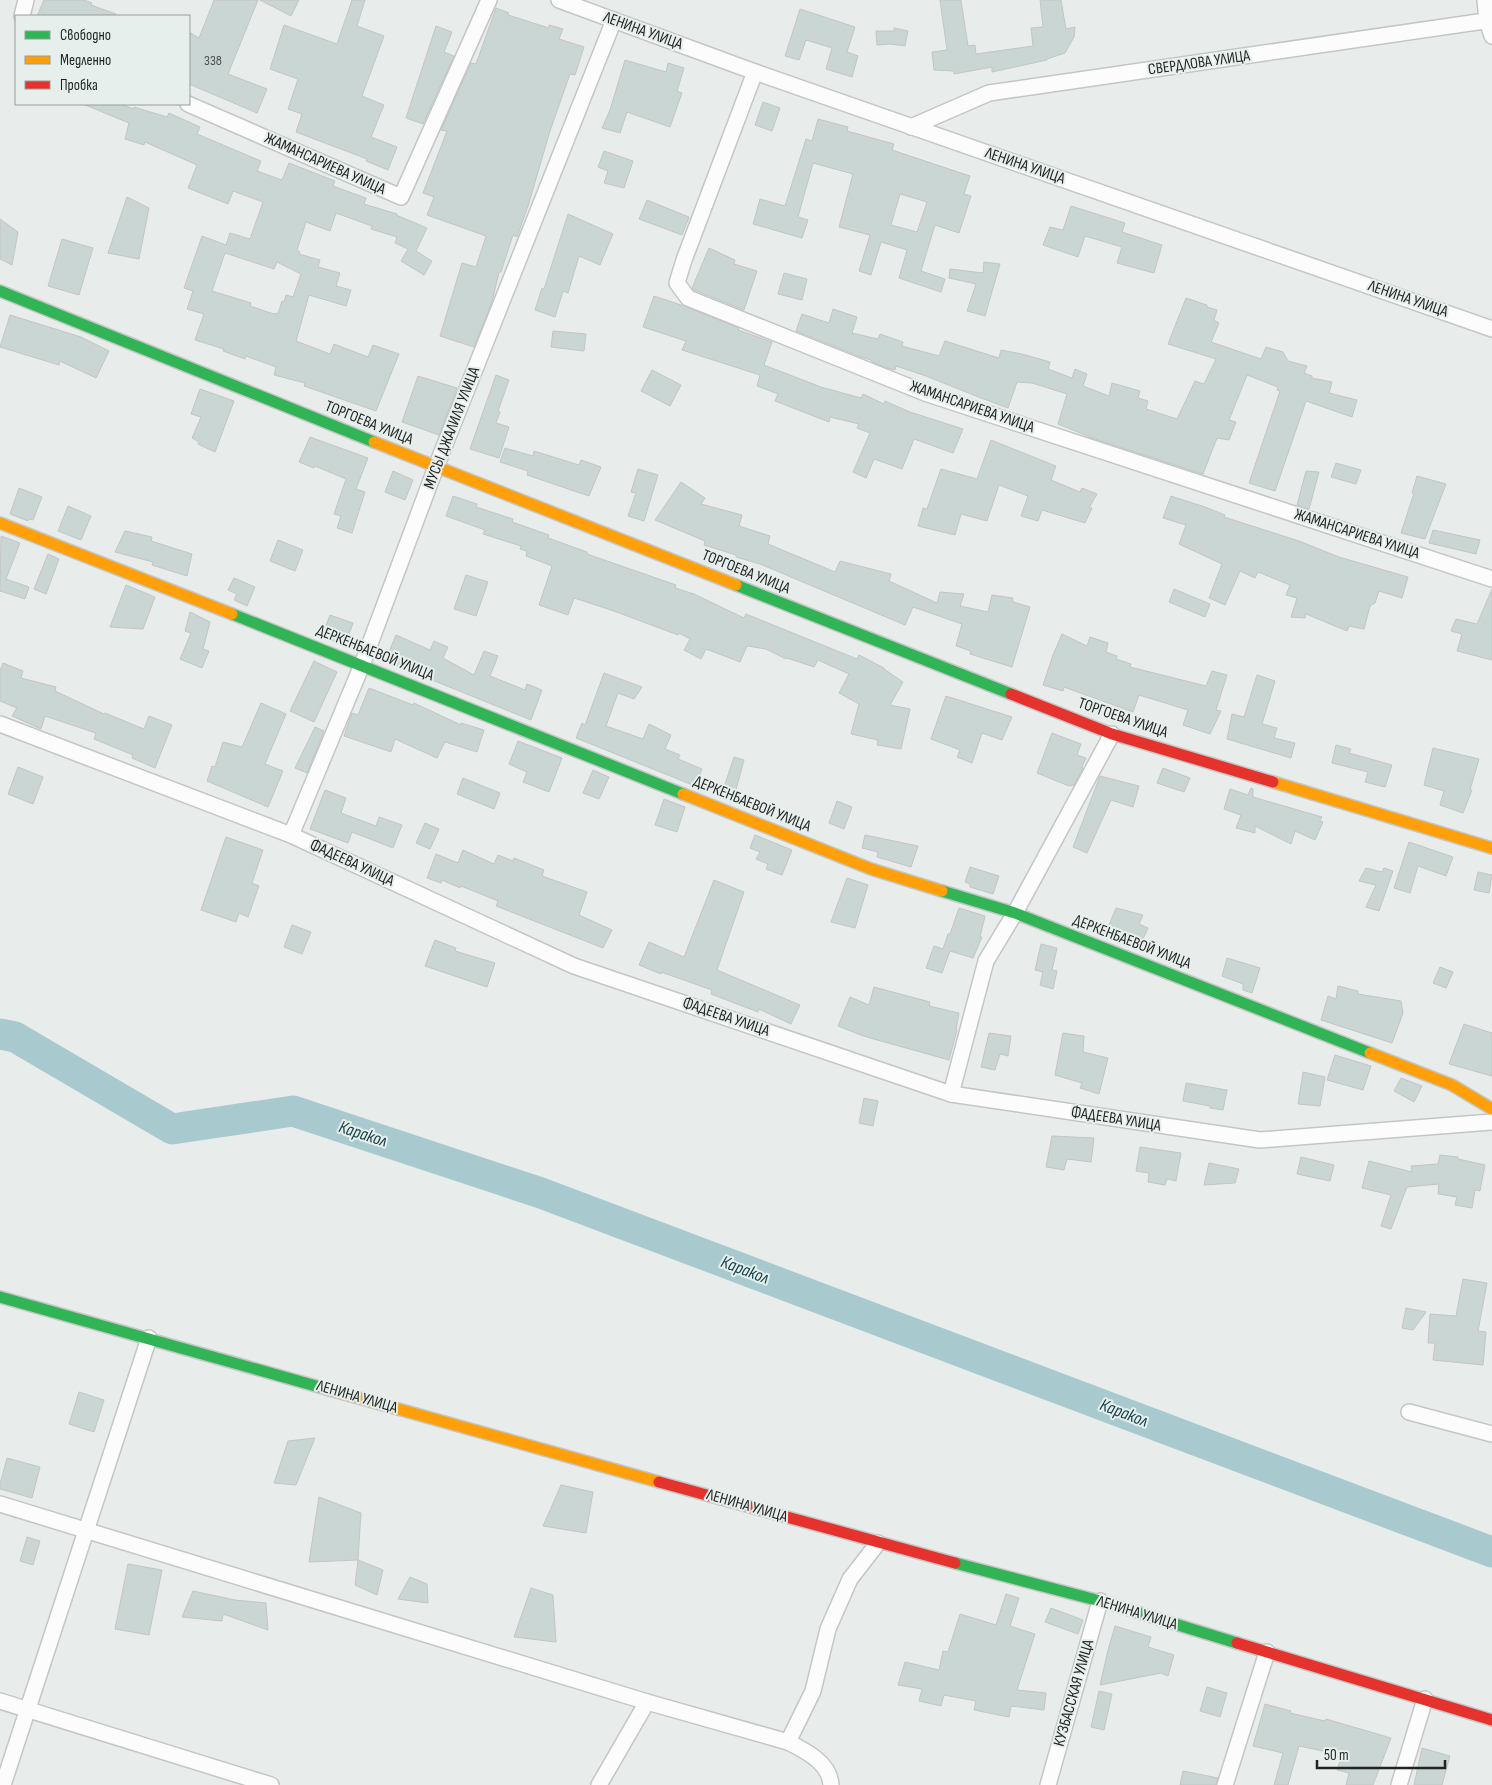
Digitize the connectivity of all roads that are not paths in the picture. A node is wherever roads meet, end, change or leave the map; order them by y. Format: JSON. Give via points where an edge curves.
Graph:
{"nodes":[{"id":1,"x":26,"y":0,"type":"edge"},
{"id":2,"x":489,"y":0,"type":"edge"},
{"id":3,"x":560,"y":0,"type":"edge"},
{"id":4,"x":1484,"y":0,"type":"edge"},
{"id":5,"x":22,"y":15,"type":"edge"},
{"id":6,"x":614,"y":20,"type":"junction"},
{"id":7,"x":1490,"y":20,"type":"edge"},
{"id":8,"x":1492,"y":36,"type":"edge"},
{"id":9,"x":755,"y":72,"type":"junction"},
{"id":10,"x":190,"y":105,"type":"edge"},
{"id":11,"x":911,"y":127,"type":"junction"},
{"id":12,"x":0,"y":291,"type":"edge"},
{"id":13,"x":1492,"y":329,"type":"edge"},
{"id":14,"x":436,"y":467,"type":"junction"},
{"id":15,"x":0,"y":523,"type":"edge"},
{"id":16,"x":1492,"y":579,"type":"edge"},
{"id":17,"x":362,"y":665,"type":"junction"},
{"id":18,"x":0,"y":724,"type":"edge"},
{"id":19,"x":1112,"y":734,"type":"junction"},
{"id":20,"x":291,"y":835,"type":"junction"},
{"id":21,"x":1492,"y":848,"type":"edge"},
{"id":22,"x":1015,"y":914,"type":"junction"},
{"id":23,"x":951,"y":1094,"type":"junction"},
{"id":24,"x":1492,"y":1109,"type":"edge"},
{"id":25,"x":1492,"y":1122,"type":"edge"},
{"id":26,"x":0,"y":1298,"type":"edge"},
{"id":27,"x":149,"y":1338,"type":"junction"},
{"id":28,"x":1409,"y":1412,"type":"dead end"},
{"id":29,"x":1492,"y":1434,"type":"edge"},
{"id":30,"x":0,"y":1504,"type":"edge"},
{"id":31,"x":86,"y":1530,"type":"junction"},
{"id":32,"x":878,"y":1543,"type":"junction"},
{"id":33,"x":1100,"y":1601,"type":"junction"},
{"id":34,"x":1267,"y":1652,"type":"junction"},
{"id":35,"x":1425,"y":1699,"type":"junction"},
{"id":36,"x":0,"y":1701,"type":"edge"},
{"id":37,"x":647,"y":1702,"type":"junction"},
{"id":38,"x":28,"y":1710,"type":"junction"},
{"id":39,"x":1492,"y":1720,"type":"edge"},
{"id":40,"x":788,"y":1742,"type":"junction"},
{"id":41,"x":4,"y":1785,"type":"edge"},
{"id":42,"x":271,"y":1785,"type":"edge"},
{"id":43,"x":599,"y":1785,"type":"edge"},
{"id":44,"x":831,"y":1785,"type":"edge"},
{"id":45,"x":1048,"y":1785,"type":"edge"},
{"id":46,"x":1225,"y":1785,"type":"edge"},
{"id":47,"x":1399,"y":1785,"type":"edge"}],
"edges":[{"from":1,"to":5,"type":"street"},
{"from":2,"to":10,"type":"street","name":"ЖАМАНСАРИЕВА УЛИЦА","via":[[401,198]]},
{"from":3,"to":6,"type":"street","name":"ЛЕНИНА УЛИЦА"},
{"from":4,"to":7,"type":"street"},
{"from":6,"to":9,"type":"street","name":"ЛЕНИНА УЛИЦА"},
{"from":6,"to":14,"type":"street","name":"МУСЫ ДЖАЛИЛЯ УЛИЦА"},
{"from":7,"to":8,"type":"street"},
{"from":7,"to":11,"type":"street","name":"СВЕРДЛОВА УЛИЦА","via":[[989,94]]},
{"from":9,"to":11,"type":"street","name":"ЛЕНИНА УЛИЦА"},
{"from":9,"to":16,"type":"street","name":"ЖАМАНСАРИЕВА УЛИЦА","via":[[677,283],[688,298],[925,393]]},
{"from":11,"to":13,"type":"street","name":"ЛЕНИНА УЛИЦА"},
{"from":12,"to":14,"type":"street","name":"ТОРГОЕВА УЛИЦА"},
{"from":14,"to":17,"type":"street","name":"МУСЫ ДЖАЛИЛЯ УЛИЦА"},
{"from":14,"to":19,"type":"street","name":"ТОРГОЕВА УЛИЦА"},
{"from":15,"to":17,"type":"street","name":"ДЕРКЕНБАЕВОЙ УЛИЦА"},
{"from":17,"to":20,"type":"street","name":"МУСЫ ДЖАЛИЛЯ УЛИЦА"},
{"from":17,"to":22,"type":"street","name":"ДЕРКЕНБАЕВОЙ УЛИЦА","via":[[871,869]]},
{"from":18,"to":20,"type":"street","name":"ФАДЕЕВА УЛИЦА"},
{"from":19,"to":21,"type":"street","name":"ТОРГОЕВА УЛИЦА"},
{"from":19,"to":22,"type":"street"},
{"from":20,"to":23,"type":"street","name":"ФАДЕЕВА УЛИЦА","via":[[574,966]]},
{"from":22,"to":23,"type":"street","via":[[986,961]]},
{"from":22,"to":24,"type":"street","name":"ДЕРКЕНБАЕВОЙ УЛИЦА","via":[[1452,1085]]},
{"from":23,"to":25,"type":"street","name":"ФАДЕЕВА УЛИЦА","via":[[1260,1140]]},
{"from":26,"to":27,"type":"street","name":"ЛЕНИНА УЛИЦА"},
{"from":27,"to":31,"type":"street"},
{"from":27,"to":32,"type":"street","name":"ЛЕНИНА УЛИЦА"},
{"from":28,"to":29,"type":"street"},
{"from":30,"to":31,"type":"street"},
{"from":31,"to":37,"type":"street"},
{"from":31,"to":38,"type":"street"},
{"from":32,"to":33,"type":"street","name":"ЛЕНИНА УЛИЦА"},
{"from":32,"to":40,"type":"street","via":[[850,1579],[828,1629],[813,1691]]},
{"from":33,"to":34,"type":"street","name":"ЛЕНИНА УЛИЦА"},
{"from":33,"to":45,"type":"street","name":"КУЗБАССКАЯ УЛИЦА"},
{"from":34,"to":35,"type":"street","name":"ЛЕНИНА УЛИЦА"},
{"from":34,"to":46,"type":"street"},
{"from":35,"to":39,"type":"street","name":"ЛЕНИНА УЛИЦА"},
{"from":35,"to":47,"type":"street"},
{"from":36,"to":38,"type":"street"},
{"from":37,"to":40,"type":"street"},
{"from":37,"to":43,"type":"street"},
{"from":38,"to":41,"type":"street"},
{"from":38,"to":42,"type":"street"},
{"from":40,"to":44,"type":"street","via":[[811,1754],[830,1775]]}]}
